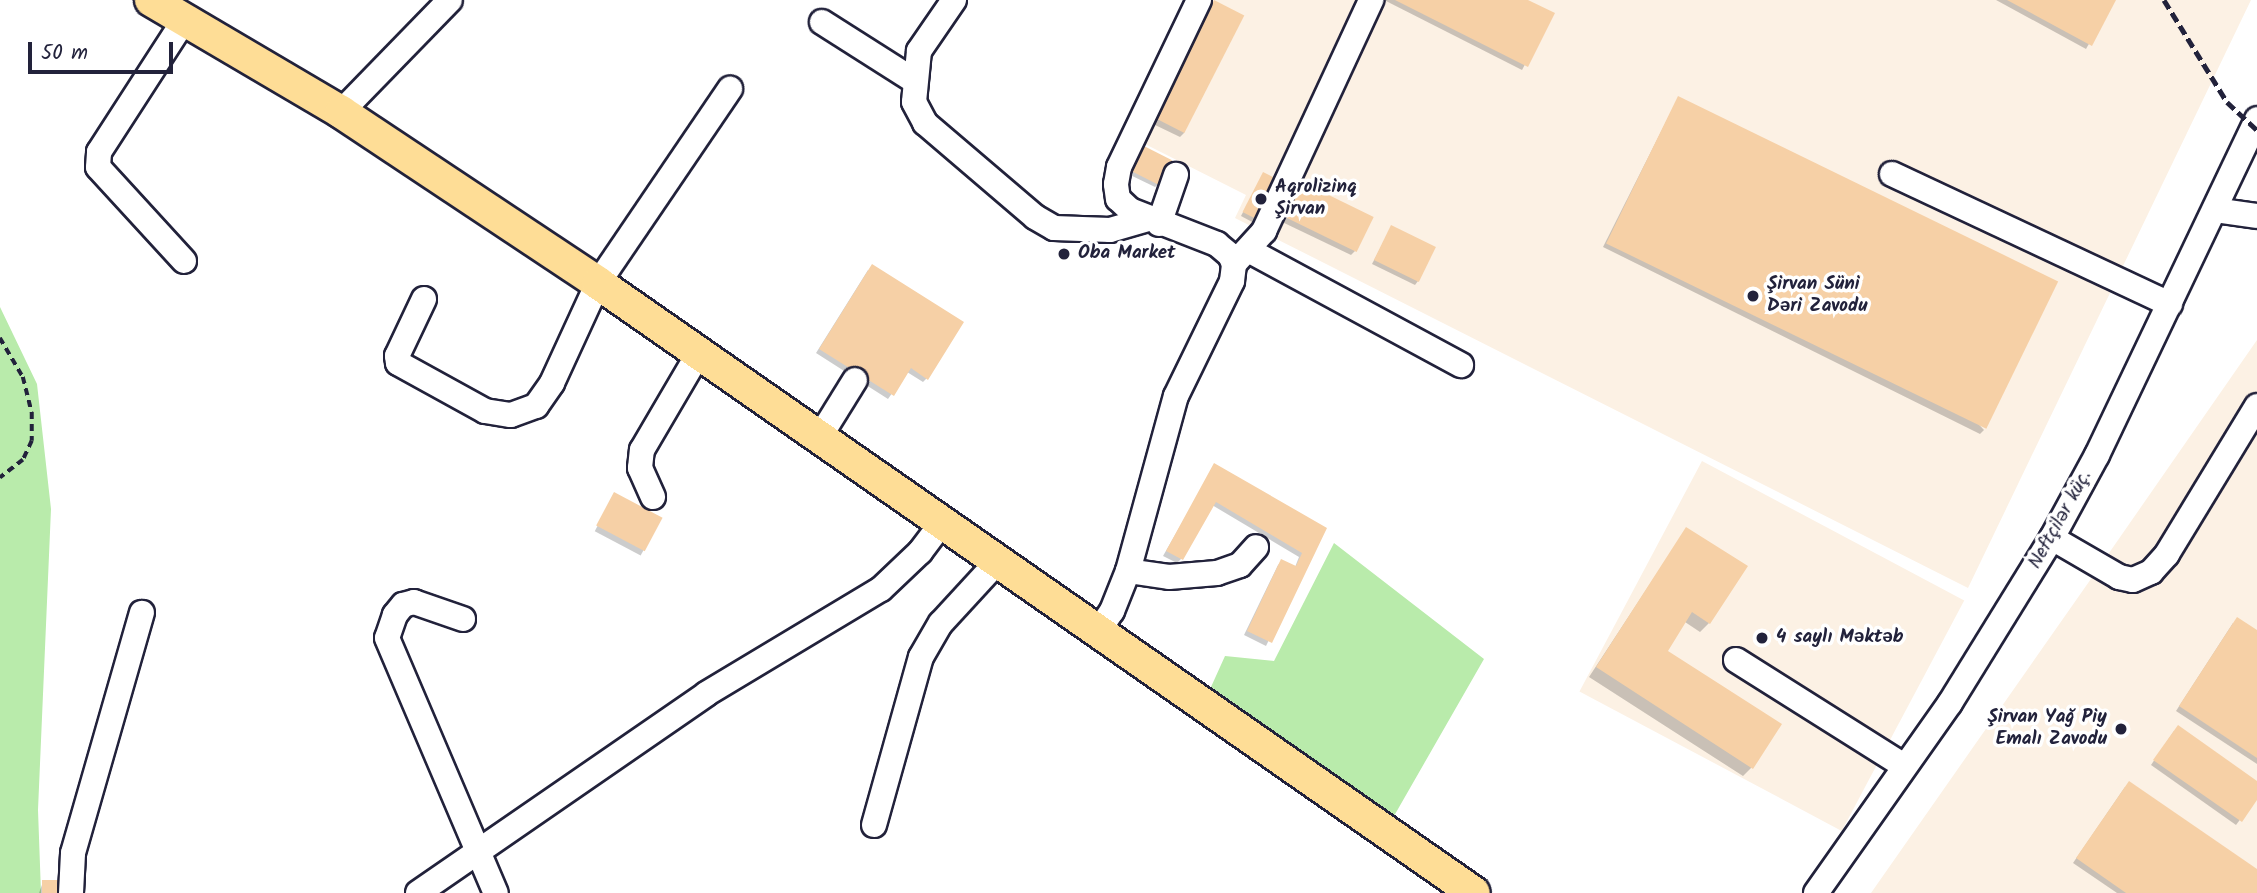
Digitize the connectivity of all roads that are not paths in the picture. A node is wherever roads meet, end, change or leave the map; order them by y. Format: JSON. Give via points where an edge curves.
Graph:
{"nodes":[{"id":1,"x":450,"y":0,"type":"edge"},
{"id":2,"x":954,"y":0,"type":"edge"},
{"id":3,"x":1199,"y":0,"type":"edge"},
{"id":4,"x":1371,"y":0,"type":"edge"},
{"id":5,"x":165,"y":6,"type":"edge"},
{"id":6,"x":822,"y":22,"type":"dead end"},
{"id":7,"x":913,"y":80,"type":"junction"},
{"id":8,"x":730,"y":89,"type":"dead end"},
{"id":9,"x":341,"y":111,"type":"junction"},
{"id":10,"x":2257,"y":119,"type":"edge"},
{"id":11,"x":1892,"y":174,"type":"dead end"},
{"id":12,"x":1176,"y":175,"type":"dead end"},
{"id":13,"x":2215,"y":210,"type":"junction"},
{"id":14,"x":2257,"y":216,"type":"edge"},
{"id":15,"x":1153,"y":222,"type":"junction"},
{"id":16,"x":1242,"y":257,"type":"junction"},
{"id":17,"x":184,"y":261,"type":"dead end"},
{"id":18,"x":598,"y":283,"type":"junction"},
{"id":19,"x":424,"y":299,"type":"dead end"},
{"id":20,"x":2170,"y":304,"type":"junction"},
{"id":21,"x":699,"y":353,"type":"junction"},
{"id":22,"x":1461,"y":365,"type":"dead end"},
{"id":23,"x":855,"y":380,"type":"dead end"},
{"id":24,"x":2257,"y":406,"type":"edge"},
{"id":25,"x":819,"y":438,"type":"junction"},
{"id":26,"x":653,"y":497,"type":"dead end"},
{"id":27,"x":942,"y":523,"type":"junction"},
{"id":28,"x":2052,"y":538,"type":"junction"},
{"id":29,"x":1256,"y":547,"type":"dead end"},
{"id":30,"x":997,"y":562,"type":"junction"},
{"id":31,"x":1128,"y":571,"type":"junction"},
{"id":32,"x":142,"y":613,"type":"dead end"},
{"id":33,"x":463,"y":619,"type":"dead end"},
{"id":34,"x":1097,"y":633,"type":"junction"},
{"id":35,"x":1735,"y":660,"type":"dead end"},
{"id":36,"x":1904,"y":766,"type":"junction"},
{"id":37,"x":874,"y":825,"type":"dead end"},
{"id":38,"x":478,"y":852,"type":"junction"},
{"id":39,"x":71,"y":893,"type":"edge"},
{"id":40,"x":419,"y":893,"type":"edge"},
{"id":41,"x":496,"y":893,"type":"edge"},
{"id":42,"x":1475,"y":893,"type":"edge"},
{"id":43,"x":1816,"y":893,"type":"edge"}],
"edges":[{"from":1,"to":9,"type":"street"},
{"from":2,"to":7,"type":"street","via":[[919,51]]},
{"from":3,"to":15,"type":"street","via":[[1119,167],[1118,200]]},
{"from":4,"to":16,"type":"street"},
{"from":5,"to":9,"type":"main road"},
{"from":5,"to":17,"type":"street","via":[[99,152],[97,167]]},
{"from":6,"to":7,"type":"street"},
{"from":7,"to":15,"type":"street","via":[[914,103],[925,123],[1035,217],[1054,228],[1081,232]]},
{"from":8,"to":18,"type":"street"},
{"from":9,"to":18,"type":"main road"},
{"from":10,"to":13,"type":"street","name":"Neftçilər küç."},
{"from":11,"to":20,"type":"street"},
{"from":12,"to":15,"type":"street"},
{"from":13,"to":14,"type":"street"},
{"from":13,"to":20,"type":"street","name":"Neftçilər küç."},
{"from":15,"to":16,"type":"street"},
{"from":16,"to":22,"type":"street"},
{"from":16,"to":31,"type":"street","via":[[1176,396]]},
{"from":18,"to":19,"type":"street","via":[[552,383],[536,405],[511,415],[485,411],[398,363]]},
{"from":18,"to":21,"type":"main road"},
{"from":20,"to":28,"type":"street","name":"Neftçilər küç."},
{"from":21,"to":25,"type":"main road"},
{"from":21,"to":26,"type":"street","via":[[642,450],[640,468]]},
{"from":23,"to":25,"type":"street"},
{"from":24,"to":28,"type":"street","via":[[2167,554],[2151,572],[2133,580],[2119,577]]},
{"from":25,"to":27,"type":"main road"},
{"from":27,"to":30,"type":"main road"},
{"from":27,"to":38,"type":"street","via":[[881,589],[706,694]]},
{"from":28,"to":36,"type":"street","name":"Neftçilər küç.","via":[[1950,703]]},
{"from":29,"to":31,"type":"street","via":[[1240,565],[1217,573],[1169,577]]},
{"from":30,"to":34,"type":"main road"},
{"from":30,"to":37,"type":"street","via":[[941,623],[921,657]]},
{"from":31,"to":34,"type":"street"},
{"from":32,"to":39,"type":"street","via":[[73,853]]},
{"from":33,"to":38,"type":"street","via":[[414,602],[403,605],[387,638]]},
{"from":34,"to":42,"type":"main road"},
{"from":35,"to":36,"type":"street"},
{"from":36,"to":43,"type":"street","name":"Neftçilər küç."},
{"from":38,"to":40,"type":"street"},
{"from":38,"to":41,"type":"street"}]}
